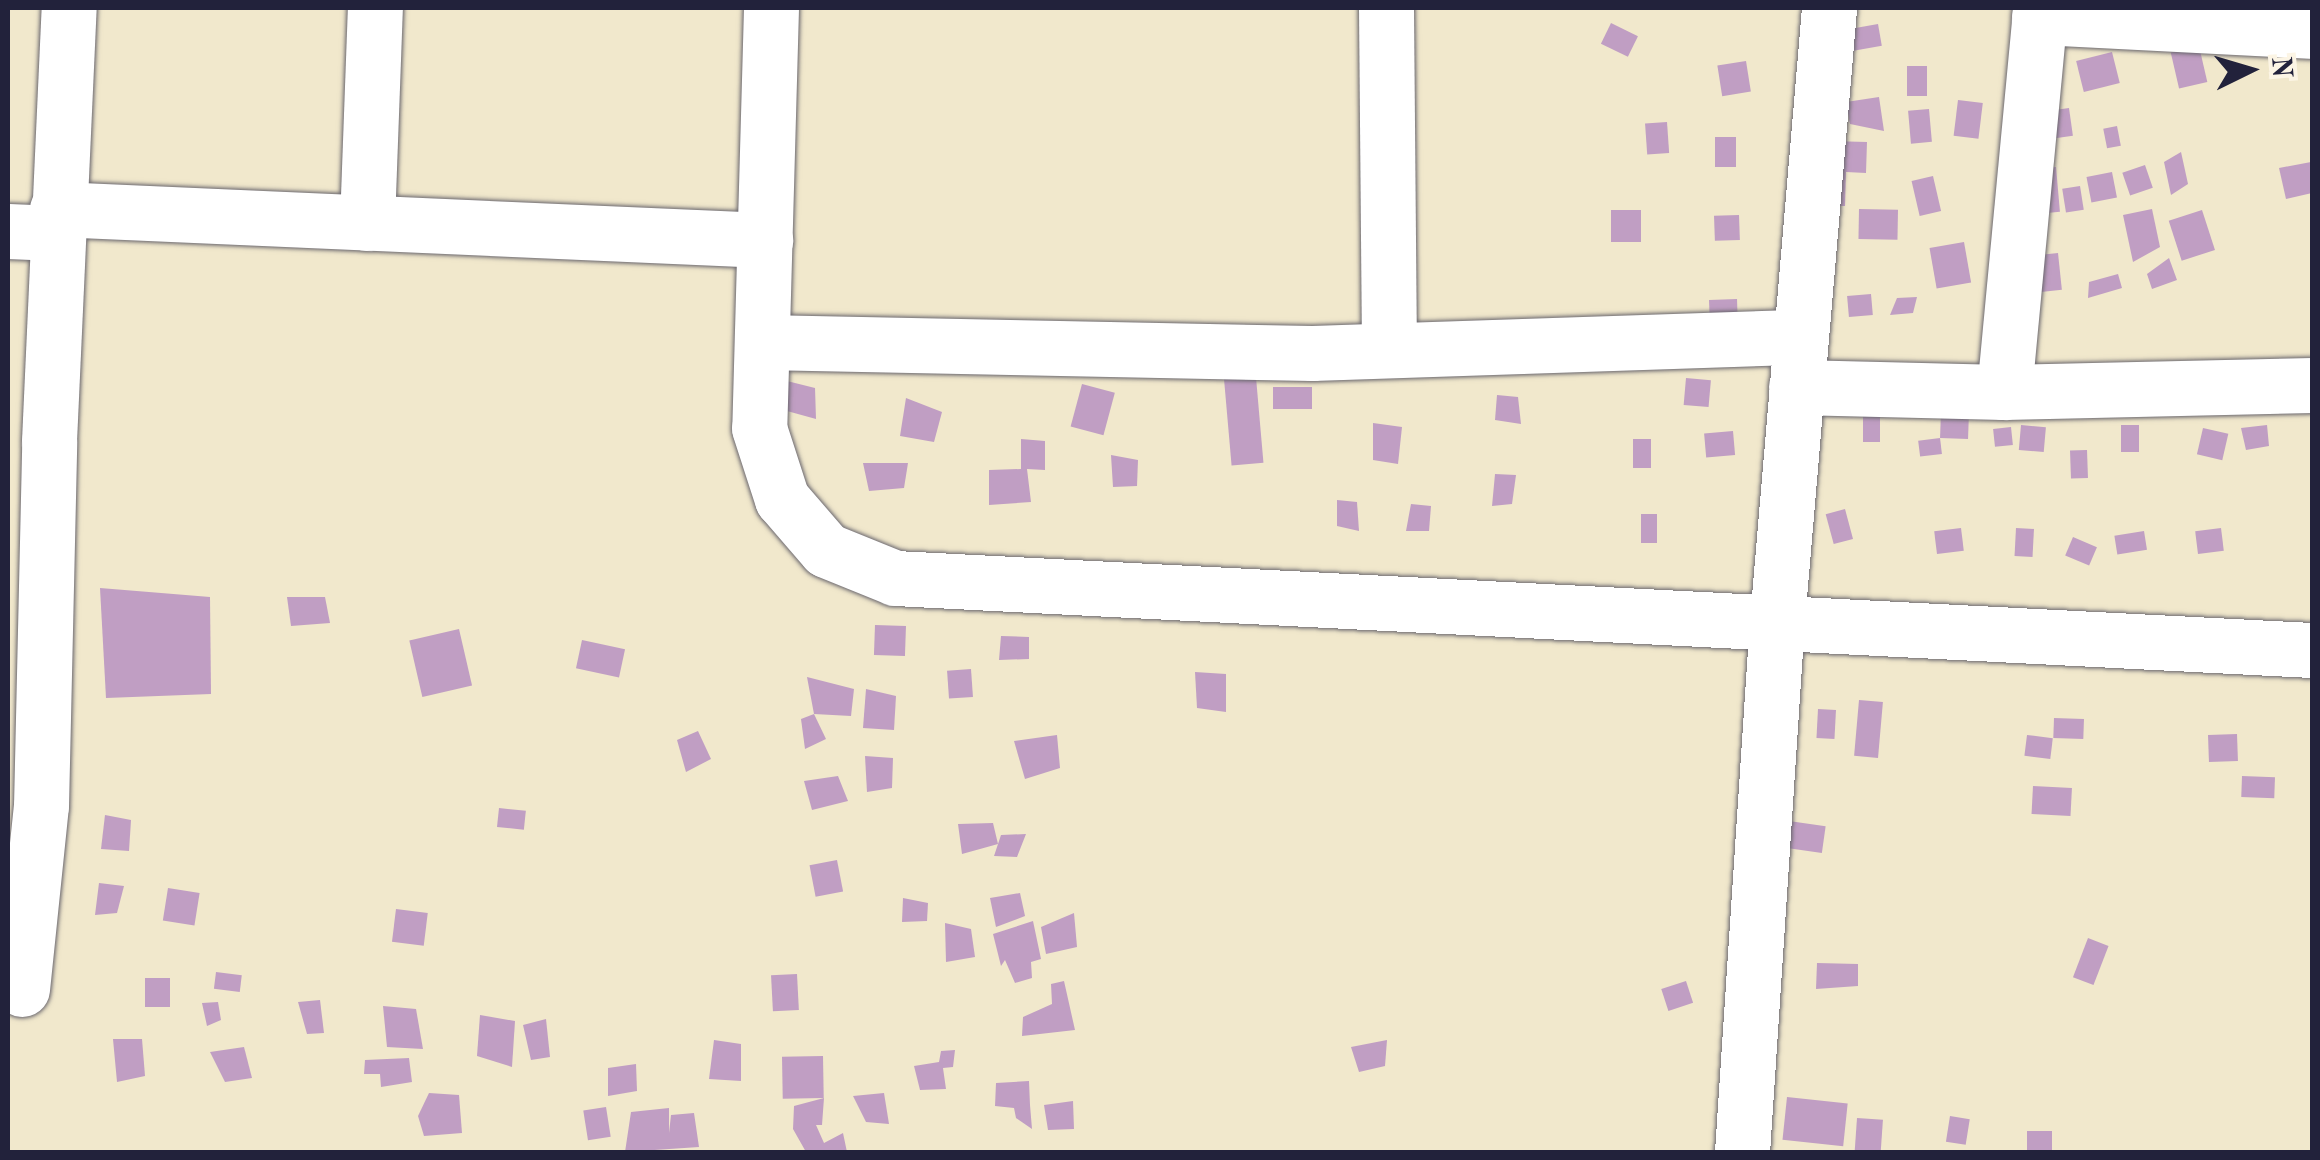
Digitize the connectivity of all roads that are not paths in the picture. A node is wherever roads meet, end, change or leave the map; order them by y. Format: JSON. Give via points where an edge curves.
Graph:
{"nodes":[{"id":1,"x":69,"y":8,"type":"edge"},
{"id":2,"x":375,"y":8,"type":"edge"},
{"id":3,"x":771,"y":8,"type":"edge"},
{"id":4,"x":1386,"y":8,"type":"edge"},
{"id":5,"x":1829,"y":8,"type":"edge"},
{"id":6,"x":2039,"y":12,"type":"edge"},
{"id":7,"x":2312,"y":31,"type":"edge"},
{"id":8,"x":367,"y":223,"type":"junction"},
{"id":9,"x":40,"y":224,"type":"edge"},
{"id":10,"x":764,"y":240,"type":"junction"},
{"id":11,"x":762,"y":342,"type":"junction"},
{"id":12,"x":1388,"y":350,"type":"junction"},
{"id":13,"x":1799,"y":362,"type":"junction"},
{"id":14,"x":2312,"y":385,"type":"edge"},
{"id":15,"x":2004,"y":392,"type":"junction"},
{"id":16,"x":1777,"y":620,"type":"junction"},
{"id":17,"x":2312,"y":650,"type":"edge"},
{"id":18,"x":22,"y":989,"type":"dead end"},
{"id":19,"x":1742,"y":1152,"type":"edge"}],
"edges":[{"from":1,"to":9,"type":"street"},
{"from":2,"to":8,"type":"street"},
{"from":3,"to":10,"type":"street"},
{"from":4,"to":12,"type":"street"},
{"from":5,"to":13,"type":"street"},
{"from":6,"to":7,"type":"street"},
{"from":6,"to":15,"type":"street"},
{"from":8,"to":9,"type":"street"},
{"from":8,"to":10,"type":"street"},
{"from":9,"to":18,"type":"street","via":[[41,806]]},
{"from":10,"to":11,"type":"street"},
{"from":11,"to":12,"type":"street"},
{"from":11,"to":16,"type":"street","via":[[760,428],[782,499],[826,550],[895,578]]},
{"from":12,"to":13,"type":"street"},
{"from":13,"to":15,"type":"street"},
{"from":13,"to":16,"type":"street"},
{"from":14,"to":15,"type":"street"},
{"from":16,"to":17,"type":"street"},
{"from":16,"to":19,"type":"street"}]}
